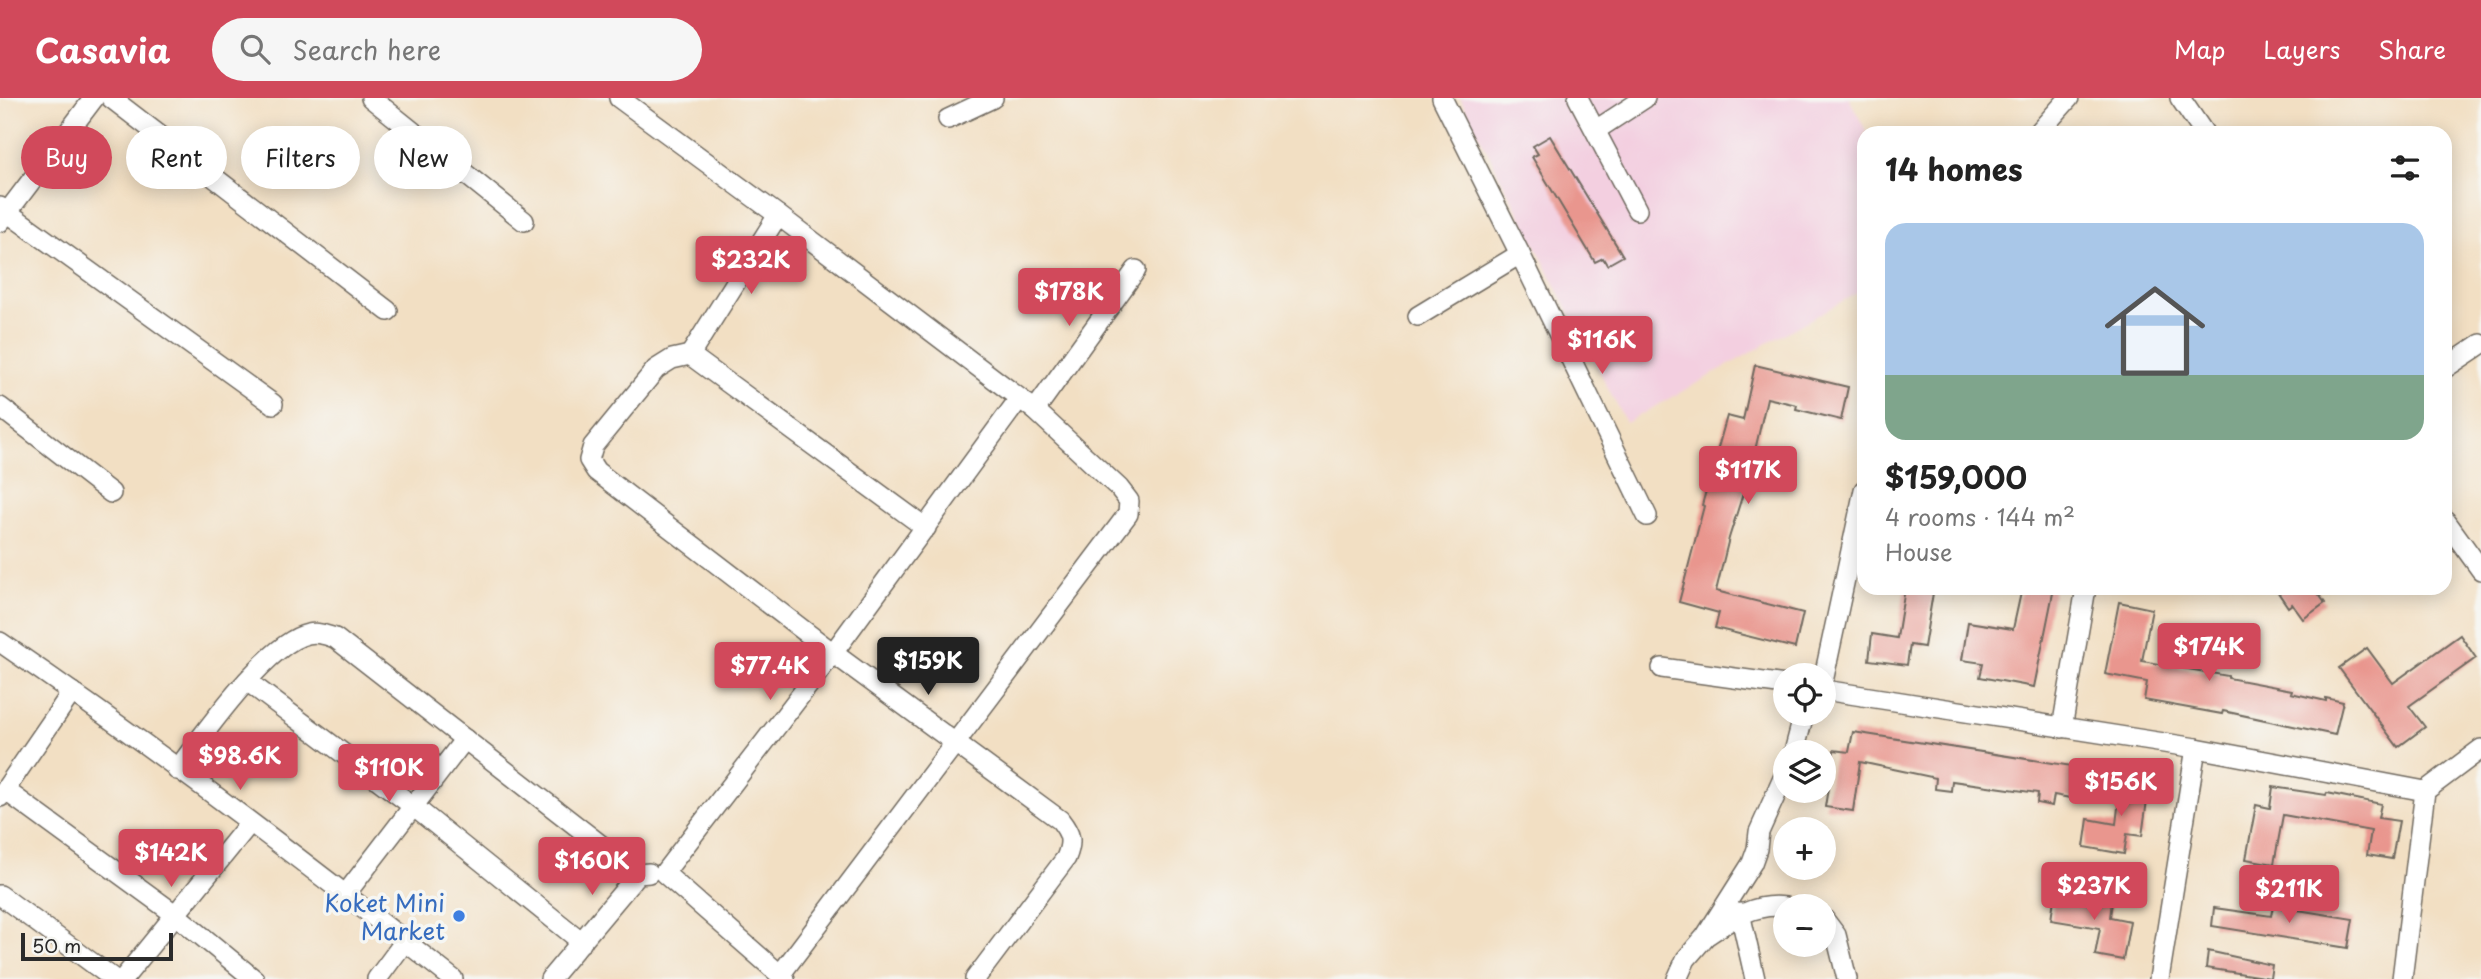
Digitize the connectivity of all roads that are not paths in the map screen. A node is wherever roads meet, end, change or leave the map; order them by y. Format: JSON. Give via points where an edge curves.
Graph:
{"nodes":[{"id":1,"x":94,"y":98,"type":"edge"},
{"id":2,"x":111,"y":98,"type":"edge"},
{"id":3,"x":371,"y":98,"type":"edge"},
{"id":4,"x":993,"y":98,"type":"edge"},
{"id":5,"x":1441,"y":98,"type":"edge"},
{"id":6,"x":1578,"y":98,"type":"edge"},
{"id":7,"x":1645,"y":98,"type":"edge"},
{"id":8,"x":2069,"y":98,"type":"edge"},
{"id":9,"x":2180,"y":98,"type":"edge"},
{"id":10,"x":630,"y":101,"type":"edge"},
{"id":11,"x":948,"y":119,"type":"dead end"},
{"id":12,"x":2044,"y":126,"type":"edge"},
{"id":13,"x":2199,"y":126,"type":"edge"},
{"id":14,"x":1596,"y":130,"type":"junction"},
{"id":15,"x":1637,"y":210,"type":"dead end"},
{"id":16,"x":2,"y":214,"type":"edge"},
{"id":17,"x":778,"y":215,"type":"junction"},
{"id":18,"x":524,"y":221,"type":"dead end"},
{"id":19,"x":1520,"y":254,"type":"junction"},
{"id":20,"x":1136,"y":270,"type":"dead end"},
{"id":21,"x":388,"y":311,"type":"dead end"},
{"id":22,"x":1418,"y":316,"type":"dead end"},
{"id":23,"x":2481,"y":344,"type":"edge"},
{"id":24,"x":690,"y":355,"type":"junction"},
{"id":25,"x":2452,"y":363,"type":"edge"},
{"id":26,"x":273,"y":404,"type":"dead end"},
{"id":27,"x":1027,"y":405,"type":"junction"},
{"id":28,"x":0,"y":407,"type":"edge"},
{"id":29,"x":111,"y":493,"type":"dead end"},
{"id":30,"x":1647,"y":516,"type":"dead end"},
{"id":31,"x":1857,"y":523,"type":"edge"},
{"id":32,"x":926,"y":528,"type":"junction"},
{"id":33,"x":2452,"y":530,"type":"edge"},
{"id":34,"x":2481,"y":570,"type":"edge"},
{"id":35,"x":2085,"y":595,"type":"edge"},
{"id":36,"x":0,"y":642,"type":"edge"},
{"id":37,"x":833,"y":653,"type":"junction"},
{"id":38,"x":1827,"y":663,"type":"edge"},
{"id":39,"x":1662,"y":668,"type":"dead end"},
{"id":40,"x":247,"y":681,"type":"junction"},
{"id":41,"x":1773,"y":683,"type":"edge"},
{"id":42,"x":72,"y":692,"type":"junction"},
{"id":43,"x":1836,"y":692,"type":"edge"},
{"id":44,"x":2062,"y":727,"type":"junction"},
{"id":45,"x":466,"y":739,"type":"junction"},
{"id":46,"x":956,"y":742,"type":"junction"},
{"id":47,"x":2196,"y":748,"type":"junction"},
{"id":48,"x":2481,"y":749,"type":"edge"},
{"id":49,"x":177,"y":770,"type":"junction"},
{"id":50,"x":2425,"y":791,"type":"junction"},
{"id":51,"x":2,"y":793,"type":"edge"},
{"id":52,"x":1773,"y":801,"type":"edge"},
{"id":53,"x":413,"y":806,"type":"junction"},
{"id":54,"x":249,"y":824,"type":"junction"},
{"id":55,"x":664,"y":873,"type":"junction"},
{"id":56,"x":638,"y":874,"type":"junction"},
{"id":57,"x":0,"y":895,"type":"edge"},
{"id":58,"x":345,"y":895,"type":"junction"},
{"id":59,"x":1773,"y":905,"type":"edge"},
{"id":60,"x":1740,"y":913,"type":"junction"},
{"id":61,"x":176,"y":915,"type":"junction"},
{"id":62,"x":1836,"y":935,"type":"edge"},
{"id":63,"x":1705,"y":937,"type":"junction"},
{"id":64,"x":405,"y":941,"type":"junction"},
{"id":65,"x":582,"y":942,"type":"junction"},
{"id":66,"x":782,"y":977,"type":"edge"},
{"id":67,"x":114,"y":979,"type":"edge"},
{"id":68,"x":123,"y":979,"type":"edge"},
{"id":69,"x":254,"y":979,"type":"edge"},
{"id":70,"x":377,"y":979,"type":"edge"},
{"id":71,"x":453,"y":979,"type":"edge"},
{"id":72,"x":550,"y":979,"type":"edge"},
{"id":73,"x":975,"y":979,"type":"edge"},
{"id":74,"x":1676,"y":979,"type":"edge"},
{"id":75,"x":1755,"y":979,"type":"edge"},
{"id":76,"x":1847,"y":979,"type":"edge"},
{"id":77,"x":2159,"y":979,"type":"edge"},
{"id":78,"x":2402,"y":979,"type":"edge"}],
"edges":[{"from":1,"to":16,"type":"street"},
{"from":2,"to":21,"type":"street"},
{"from":3,"to":18,"type":"street"},
{"from":4,"to":11,"type":"street"},
{"from":5,"to":19,"type":"street"},
{"from":6,"to":14,"type":"street"},
{"from":7,"to":14,"type":"street"},
{"from":8,"to":12,"type":"street"},
{"from":9,"to":13,"type":"street"},
{"from":10,"to":17,"type":"street"},
{"from":14,"to":15,"type":"street"},
{"from":16,"to":26,"type":"street"},
{"from":17,"to":24,"type":"street"},
{"from":17,"to":27,"type":"street"},
{"from":19,"to":22,"type":"street"},
{"from":19,"to":30,"type":"street"},
{"from":20,"to":27,"type":"street"},
{"from":23,"to":25,"type":"street"},
{"from":24,"to":32,"type":"street"},
{"from":24,"to":37,"type":"street","via":[[656,369],[593,446],[589,460],[596,471]]},
{"from":27,"to":32,"type":"street"},
{"from":27,"to":46,"type":"street","via":[[1119,488],[1129,501],[1128,514]]},
{"from":28,"to":29,"type":"street"},
{"from":31,"to":38,"type":"street"},
{"from":32,"to":37,"type":"street"},
{"from":33,"to":34,"type":"street"},
{"from":35,"to":44,"type":"street"},
{"from":36,"to":42,"type":"street"},
{"from":37,"to":46,"type":"street"},
{"from":37,"to":55,"type":"street"},
{"from":39,"to":41,"type":"street"},
{"from":40,"to":45,"type":"street","via":[[288,643],[318,633],[335,638]]},
{"from":40,"to":49,"type":"street"},
{"from":40,"to":53,"type":"street"},
{"from":42,"to":49,"type":"street"},
{"from":42,"to":51,"type":"street"},
{"from":43,"to":44,"type":"street"},
{"from":44,"to":47,"type":"street"},
{"from":45,"to":53,"type":"street"},
{"from":45,"to":56,"type":"street"},
{"from":46,"to":66,"type":"street"},
{"from":46,"to":73,"type":"street","via":[[1060,820],[1071,834],[1072,844]]},
{"from":47,"to":50,"type":"street"},
{"from":47,"to":77,"type":"street"},
{"from":48,"to":50,"type":"street"},
{"from":49,"to":54,"type":"street"},
{"from":50,"to":78,"type":"street"},
{"from":51,"to":61,"type":"street"},
{"from":52,"to":63,"type":"street","via":[[1752,863]]},
{"from":53,"to":58,"type":"street"},
{"from":53,"to":65,"type":"street"},
{"from":54,"to":58,"type":"street"},
{"from":54,"to":61,"type":"street"},
{"from":55,"to":56,"type":"street"},
{"from":55,"to":66,"type":"street"},
{"from":56,"to":65,"type":"street"},
{"from":57,"to":67,"type":"street"},
{"from":58,"to":64,"type":"street"},
{"from":59,"to":60,"type":"street"},
{"from":60,"to":63,"type":"street"},
{"from":60,"to":75,"type":"street"},
{"from":61,"to":68,"type":"street"},
{"from":61,"to":69,"type":"street"},
{"from":62,"to":76,"type":"street"},
{"from":63,"to":74,"type":"street","via":[[1686,958]]},
{"from":64,"to":70,"type":"street"},
{"from":64,"to":71,"type":"street"},
{"from":65,"to":72,"type":"street"}]}
